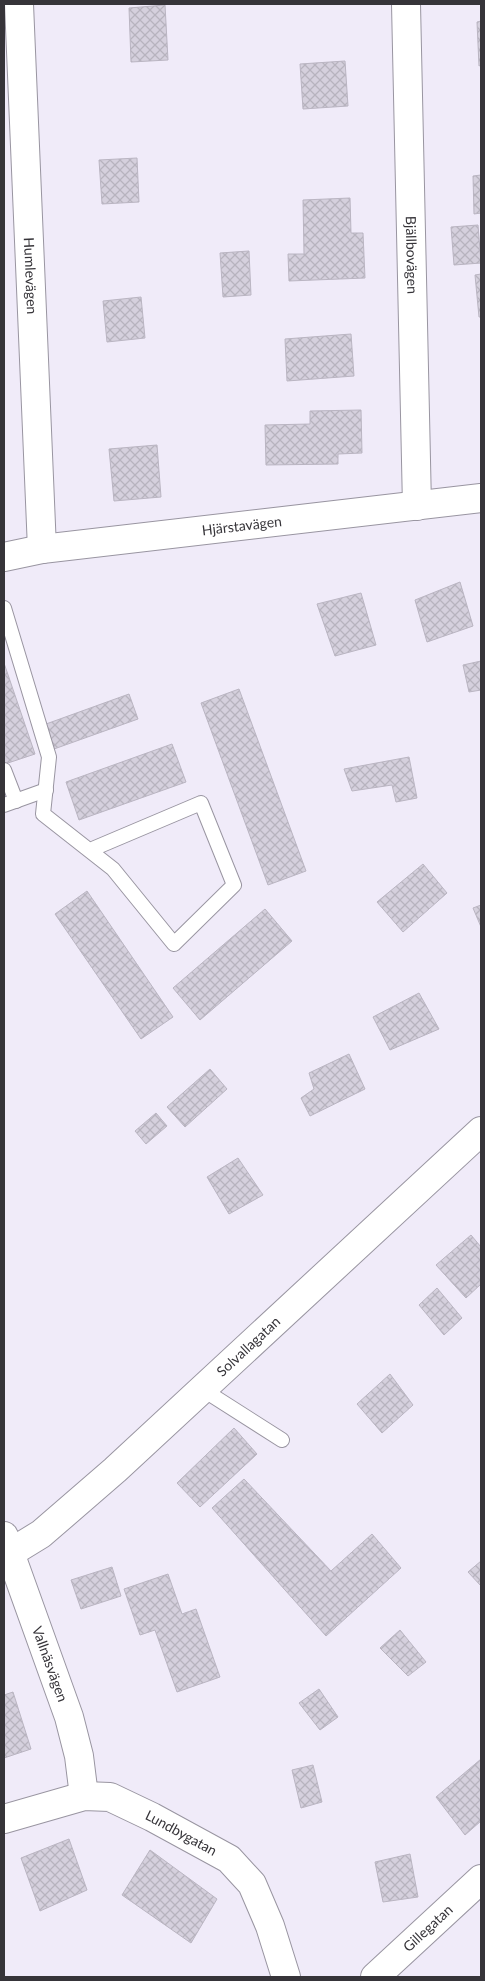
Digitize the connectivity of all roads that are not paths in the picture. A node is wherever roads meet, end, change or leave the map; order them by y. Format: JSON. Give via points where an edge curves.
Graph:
{"nodes":[{"id":1,"x":19,"y":4,"type":"edge"},
{"id":2,"x":406,"y":4,"type":"edge"},
{"id":3,"x":481,"y":498,"type":"edge"},
{"id":4,"x":416,"y":506,"type":"junction"},
{"id":5,"x":42,"y":549,"type":"junction"},
{"id":6,"x":4,"y":557,"type":"edge"},
{"id":7,"x":4,"y":608,"type":"edge"},
{"id":8,"x":4,"y":770,"type":"edge"},
{"id":9,"x":46,"y":790,"type":"junction"},
{"id":10,"x":10,"y":803,"type":"edge"},
{"id":11,"x":90,"y":850,"type":"junction"},
{"id":12,"x":478,"y":1140,"type":"edge"},
{"id":13,"x":202,"y":1389,"type":"junction"},
{"id":14,"x":282,"y":1440,"type":"dead end"},
{"id":15,"x":7,"y":1544,"type":"edge"},
{"id":16,"x":84,"y":1796,"type":"junction"},
{"id":17,"x":4,"y":1819,"type":"edge"},
{"id":18,"x":481,"y":1878,"type":"edge"},
{"id":19,"x":286,"y":1977,"type":"edge"},
{"id":20,"x":375,"y":1977,"type":"edge"}],
"edges":[{"from":1,"to":5,"type":"street","name":"Humlevägen"},
{"from":2,"to":4,"type":"street","name":"Bjällbovägen"},
{"from":3,"to":4,"type":"street","name":"Hjärstavägen"},
{"from":4,"to":5,"type":"street","name":"Hjärstavägen"},
{"from":5,"to":6,"type":"street","name":"Hjärstavägen"},
{"from":7,"to":9,"type":"lane","via":[[49,757]]},
{"from":8,"to":10,"type":"lane"},
{"from":9,"to":10,"type":"lane"},
{"from":9,"to":11,"type":"lane","via":[[43,814]]},
{"from":11,"to":11,"type":"lane","via":[[113,869],[174,944],[234,885],[201,802]]},
{"from":12,"to":13,"type":"street","name":"Solvallagatan"},
{"from":13,"to":14,"type":"lane"},
{"from":13,"to":15,"type":"street","name":"Solvallagatan","via":[[41,1534]]},
{"from":15,"to":16,"type":"street","name":"Vallnäsvägen","via":[[68,1717],[79,1756]]},
{"from":16,"to":17,"type":"street","name":"Lundbygatan"},
{"from":16,"to":19,"type":"street","name":"Lundbygatan","via":[[110,1797],[229,1859],[252,1884]]},
{"from":18,"to":20,"type":"street","name":"Gillegatan"}]}
